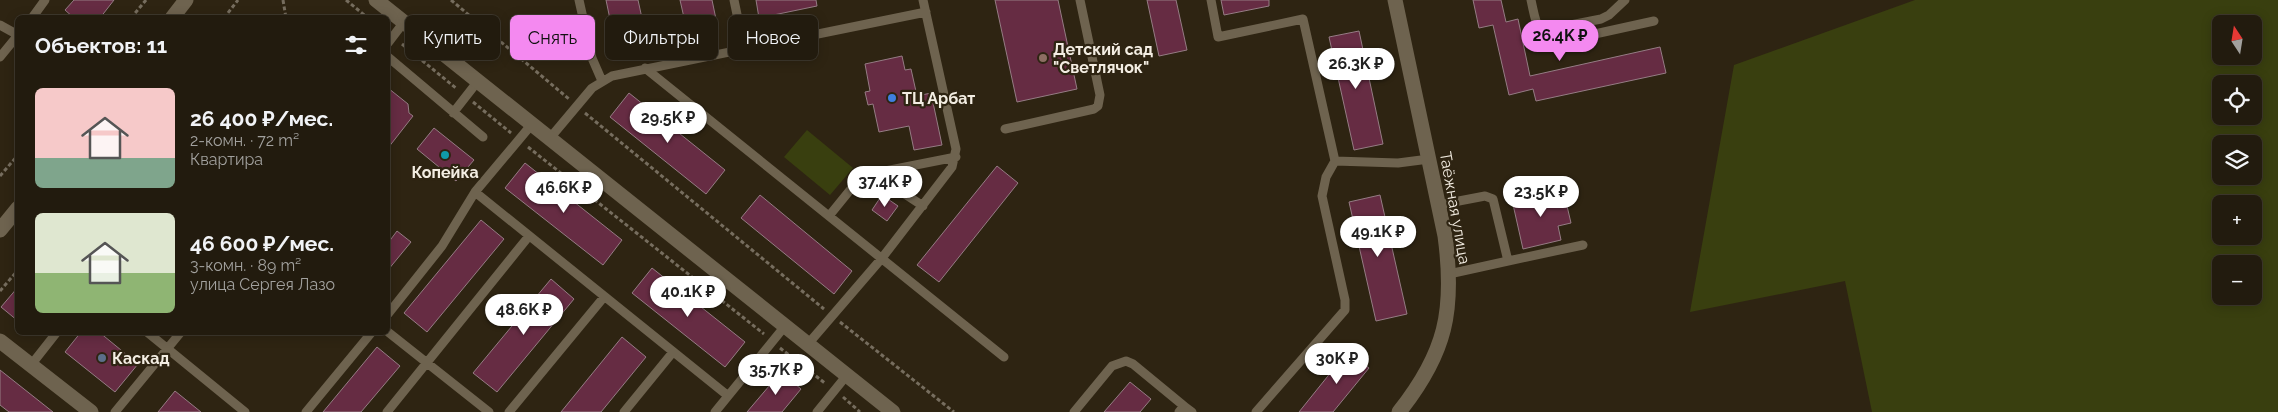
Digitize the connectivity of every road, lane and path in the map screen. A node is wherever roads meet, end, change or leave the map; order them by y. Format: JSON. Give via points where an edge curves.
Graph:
{"nodes":[{"id":1,"x":146,"y":0,"type":"edge"},
{"id":2,"x":186,"y":0,"type":"edge"},
{"id":3,"x":238,"y":0,"type":"edge"},
{"id":4,"x":283,"y":0,"type":"edge"},
{"id":5,"x":346,"y":0,"type":"edge"},
{"id":6,"x":376,"y":0,"type":"edge"},
{"id":7,"x":451,"y":0,"type":"edge"},
{"id":8,"x":579,"y":0,"type":"edge"},
{"id":9,"x":734,"y":0,"type":"edge"},
{"id":10,"x":923,"y":0,"type":"edge"},
{"id":11,"x":1080,"y":0,"type":"edge"},
{"id":12,"x":1210,"y":0,"type":"edge"},
{"id":13,"x":1395,"y":0,"type":"edge"},
{"id":14,"x":1532,"y":0,"type":"edge"},
{"id":15,"x":1625,"y":0,"type":"edge"},
{"id":16,"x":42,"y":1,"type":"edge"},
{"id":17,"x":926,"y":12,"type":"junction"},
{"id":18,"x":34,"y":15,"type":"edge"},
{"id":19,"x":134,"y":15,"type":"edge"},
{"id":20,"x":174,"y":15,"type":"edge"},
{"id":21,"x":226,"y":15,"type":"edge"},
{"id":22,"x":286,"y":15,"type":"edge"},
{"id":23,"x":364,"y":15,"type":"edge"},
{"id":24,"x":737,"y":15,"type":"edge"},
{"id":25,"x":1654,"y":21,"type":"dead end"},
{"id":26,"x":404,"y":22,"type":"junction"},
{"id":27,"x":0,"y":25,"type":"edge"},
{"id":28,"x":1540,"y":31,"type":"junction"},
{"id":29,"x":15,"y":33,"type":"edge"},
{"id":30,"x":818,"y":33,"type":"edge"},
{"id":31,"x":15,"y":39,"type":"edge"},
{"id":32,"x":390,"y":40,"type":"edge"},
{"id":33,"x":728,"y":51,"type":"edge"},
{"id":34,"x":0,"y":57,"type":"edge"},
{"id":35,"x":390,"y":60,"type":"edge"},
{"id":36,"x":645,"y":68,"type":"junction"},
{"id":37,"x":478,"y":81,"type":"junction"},
{"id":38,"x":602,"y":81,"type":"junction"},
{"id":39,"x":466,"y":96,"type":"junction"},
{"id":40,"x":576,"y":105,"type":"junction"},
{"id":41,"x":453,"y":113,"type":"junction"},
{"id":42,"x":532,"y":124,"type":"junction"},
{"id":43,"x":1005,"y":129,"type":"dead end"},
{"id":44,"x":483,"y":137,"type":"dead end"},
{"id":45,"x":550,"y":138,"type":"junction"},
{"id":46,"x":518,"y":140,"type":"junction"},
{"id":47,"x":956,"y":157,"type":"junction"},
{"id":48,"x":15,"y":158,"type":"edge"},
{"id":49,"x":1428,"y":159,"type":"junction"},
{"id":50,"x":1335,"y":161,"type":"junction"},
{"id":51,"x":873,"y":173,"type":"junction"},
{"id":52,"x":0,"y":176,"type":"edge"},
{"id":53,"x":474,"y":192,"type":"junction"},
{"id":54,"x":1438,"y":205,"type":"junction"},
{"id":55,"x":923,"y":206,"type":"junction"},
{"id":56,"x":15,"y":212,"type":"edge"},
{"id":57,"x":829,"y":216,"type":"junction"},
{"id":58,"x":0,"y":230,"type":"edge"},
{"id":59,"x":529,"y":236,"type":"junction"},
{"id":60,"x":1583,"y":245,"type":"dead end"},
{"id":61,"x":882,"y":258,"type":"junction"},
{"id":62,"x":1508,"y":261,"type":"junction"},
{"id":63,"x":15,"y":274,"type":"edge"},
{"id":64,"x":1449,"y":274,"type":"junction"},
{"id":65,"x":0,"y":291,"type":"edge"},
{"id":66,"x":604,"y":297,"type":"junction"},
{"id":67,"x":390,"y":311,"type":"edge"},
{"id":68,"x":832,"y":316,"type":"junction"},
{"id":69,"x":785,"y":326,"type":"junction"},
{"id":70,"x":390,"y":334,"type":"edge"},
{"id":71,"x":55,"y":335,"type":"edge"},
{"id":72,"x":151,"y":335,"type":"edge"},
{"id":73,"x":179,"y":335,"type":"edge"},
{"id":74,"x":370,"y":335,"type":"edge"},
{"id":75,"x":0,"y":341,"type":"edge"},
{"id":76,"x":772,"y":341,"type":"junction"},
{"id":77,"x":808,"y":344,"type":"junction"},
{"id":78,"x":167,"y":349,"type":"junction"},
{"id":79,"x":673,"y":352,"type":"junction"},
{"id":80,"x":1004,"y":357,"type":"dead end"},
{"id":81,"x":427,"y":364,"type":"junction"},
{"id":82,"x":30,"y":365,"type":"junction"},
{"id":83,"x":847,"y":375,"type":"junction"},
{"id":84,"x":835,"y":391,"type":"junction"},
{"id":85,"x":727,"y":395,"type":"junction"},
{"id":86,"x":1181,"y":409,"type":"edge"},
{"id":87,"x":91,"y":412,"type":"edge"},
{"id":88,"x":115,"y":412,"type":"edge"},
{"id":89,"x":245,"y":412,"type":"edge"},
{"id":90,"x":306,"y":412,"type":"edge"},
{"id":91,"x":387,"y":412,"type":"edge"},
{"id":92,"x":489,"y":412,"type":"edge"},
{"id":93,"x":509,"y":412,"type":"edge"},
{"id":94,"x":624,"y":412,"type":"edge"},
{"id":95,"x":715,"y":412,"type":"edge"},
{"id":96,"x":817,"y":412,"type":"edge"},
{"id":97,"x":860,"y":412,"type":"edge"},
{"id":98,"x":893,"y":412,"type":"edge"},
{"id":99,"x":954,"y":412,"type":"edge"},
{"id":100,"x":1074,"y":412,"type":"edge"},
{"id":101,"x":1192,"y":412,"type":"edge"},
{"id":102,"x":1256,"y":412,"type":"edge"},
{"id":103,"x":1399,"y":412,"type":"edge"}],
"edges":[{"from":1,"to":19,"type":"path"},
{"from":2,"to":20,"type":"street"},
{"from":3,"to":21,"type":"path"},
{"from":4,"to":22,"type":"path"},
{"from":5,"to":23,"type":"path"},
{"from":6,"to":26,"type":"street"},
{"from":7,"to":40,"type":"path"},
{"from":8,"to":38,"type":"lane","via":[[594,65]]},
{"from":9,"to":24,"type":"lane"},
{"from":10,"to":17,"type":"lane"},
{"from":11,"to":43,"type":"lane","via":[[1100,95],[1098,106]]},
{"from":12,"to":50,"type":"lane","via":[[1218,36],[1303,19]]},
{"from":13,"to":49,"type":"street","name":"Таёжная улица"},
{"from":14,"to":28,"type":"lane"},
{"from":15,"to":28,"type":"lane","via":[[1601,19]]},
{"from":16,"to":18,"type":"lane"},
{"from":17,"to":30,"type":"lane"},
{"from":17,"to":47,"type":"lane"},
{"from":25,"to":28,"type":"lane","via":[[1563,41],[1552,40]]},
{"from":26,"to":32,"type":"lane"},
{"from":26,"to":37,"type":"street"},
{"from":27,"to":29,"type":"lane"},
{"from":31,"to":34,"type":"lane"},
{"from":32,"to":39,"type":"path"},
{"from":33,"to":36,"type":"lane"},
{"from":35,"to":41,"type":"lane"},
{"from":36,"to":38,"type":"lane"},
{"from":36,"to":57,"type":"lane"},
{"from":37,"to":39,"type":"lane"},
{"from":37,"to":42,"type":"street"},
{"from":38,"to":40,"type":"lane"},
{"from":39,"to":41,"type":"lane"},
{"from":39,"to":46,"type":"path"},
{"from":40,"to":45,"type":"lane"},
{"from":40,"to":68,"type":"path"},
{"from":41,"to":44,"type":"lane"},
{"from":42,"to":45,"type":"street"},
{"from":42,"to":46,"type":"lane"},
{"from":45,"to":69,"type":"street"},
{"from":46,"to":53,"type":"lane"},
{"from":46,"to":76,"type":"path"},
{"from":47,"to":51,"type":"lane"},
{"from":47,"to":55,"type":"lane"},
{"from":48,"to":52,"type":"path"},
{"from":49,"to":50,"type":"lane","via":[[1398,163]]},
{"from":49,"to":54,"type":"street","name":"Таёжная улица"},
{"from":50,"to":102,"type":"lane","via":[[1326,177],[1322,196],[1345,310]]},
{"from":51,"to":55,"type":"lane"},
{"from":51,"to":57,"type":"lane","via":[[859,179]]},
{"from":53,"to":59,"type":"lane"},
{"from":53,"to":67,"type":"lane","via":[[442,246]]},
{"from":54,"to":62,"type":"lane","via":[[1485,196],[1493,199]]},
{"from":54,"to":64,"type":"street","name":"Таёжная улица"},
{"from":55,"to":61,"type":"lane"},
{"from":56,"to":58,"type":"street"},
{"from":57,"to":61,"type":"lane"},
{"from":59,"to":66,"type":"lane"},
{"from":59,"to":81,"type":"lane"},
{"from":60,"to":62,"type":"lane"},
{"from":61,"to":68,"type":"lane"},
{"from":61,"to":80,"type":"lane"},
{"from":62,"to":64,"type":"lane"},
{"from":63,"to":65,"type":"path"},
{"from":64,"to":103,"type":"street","name":"Таёжная улица","via":[[1447,317],[1441,341],[1428,370]]},
{"from":66,"to":79,"type":"lane"},
{"from":66,"to":93,"type":"lane"},
{"from":68,"to":77,"type":"lane"},
{"from":68,"to":99,"type":"path"},
{"from":69,"to":76,"type":"lane"},
{"from":69,"to":77,"type":"street"},
{"from":70,"to":81,"type":"lane"},
{"from":71,"to":82,"type":"lane"},
{"from":72,"to":78,"type":"lane"},
{"from":73,"to":78,"type":"lane"},
{"from":74,"to":90,"type":"lane"},
{"from":75,"to":82,"type":"street"},
{"from":76,"to":84,"type":"path"},
{"from":76,"to":85,"type":"lane"},
{"from":77,"to":83,"type":"street"},
{"from":78,"to":88,"type":"lane"},
{"from":78,"to":89,"type":"lane"},
{"from":79,"to":85,"type":"lane"},
{"from":79,"to":94,"type":"lane"},
{"from":81,"to":91,"type":"lane"},
{"from":81,"to":92,"type":"lane"},
{"from":82,"to":87,"type":"street"},
{"from":83,"to":84,"type":"lane"},
{"from":83,"to":98,"type":"street"},
{"from":84,"to":96,"type":"lane"},
{"from":84,"to":97,"type":"path"},
{"from":85,"to":95,"type":"lane"},
{"from":86,"to":100,"type":"lane","via":[[1126,361],[1112,366]]},
{"from":86,"to":101,"type":"lane"}]}
